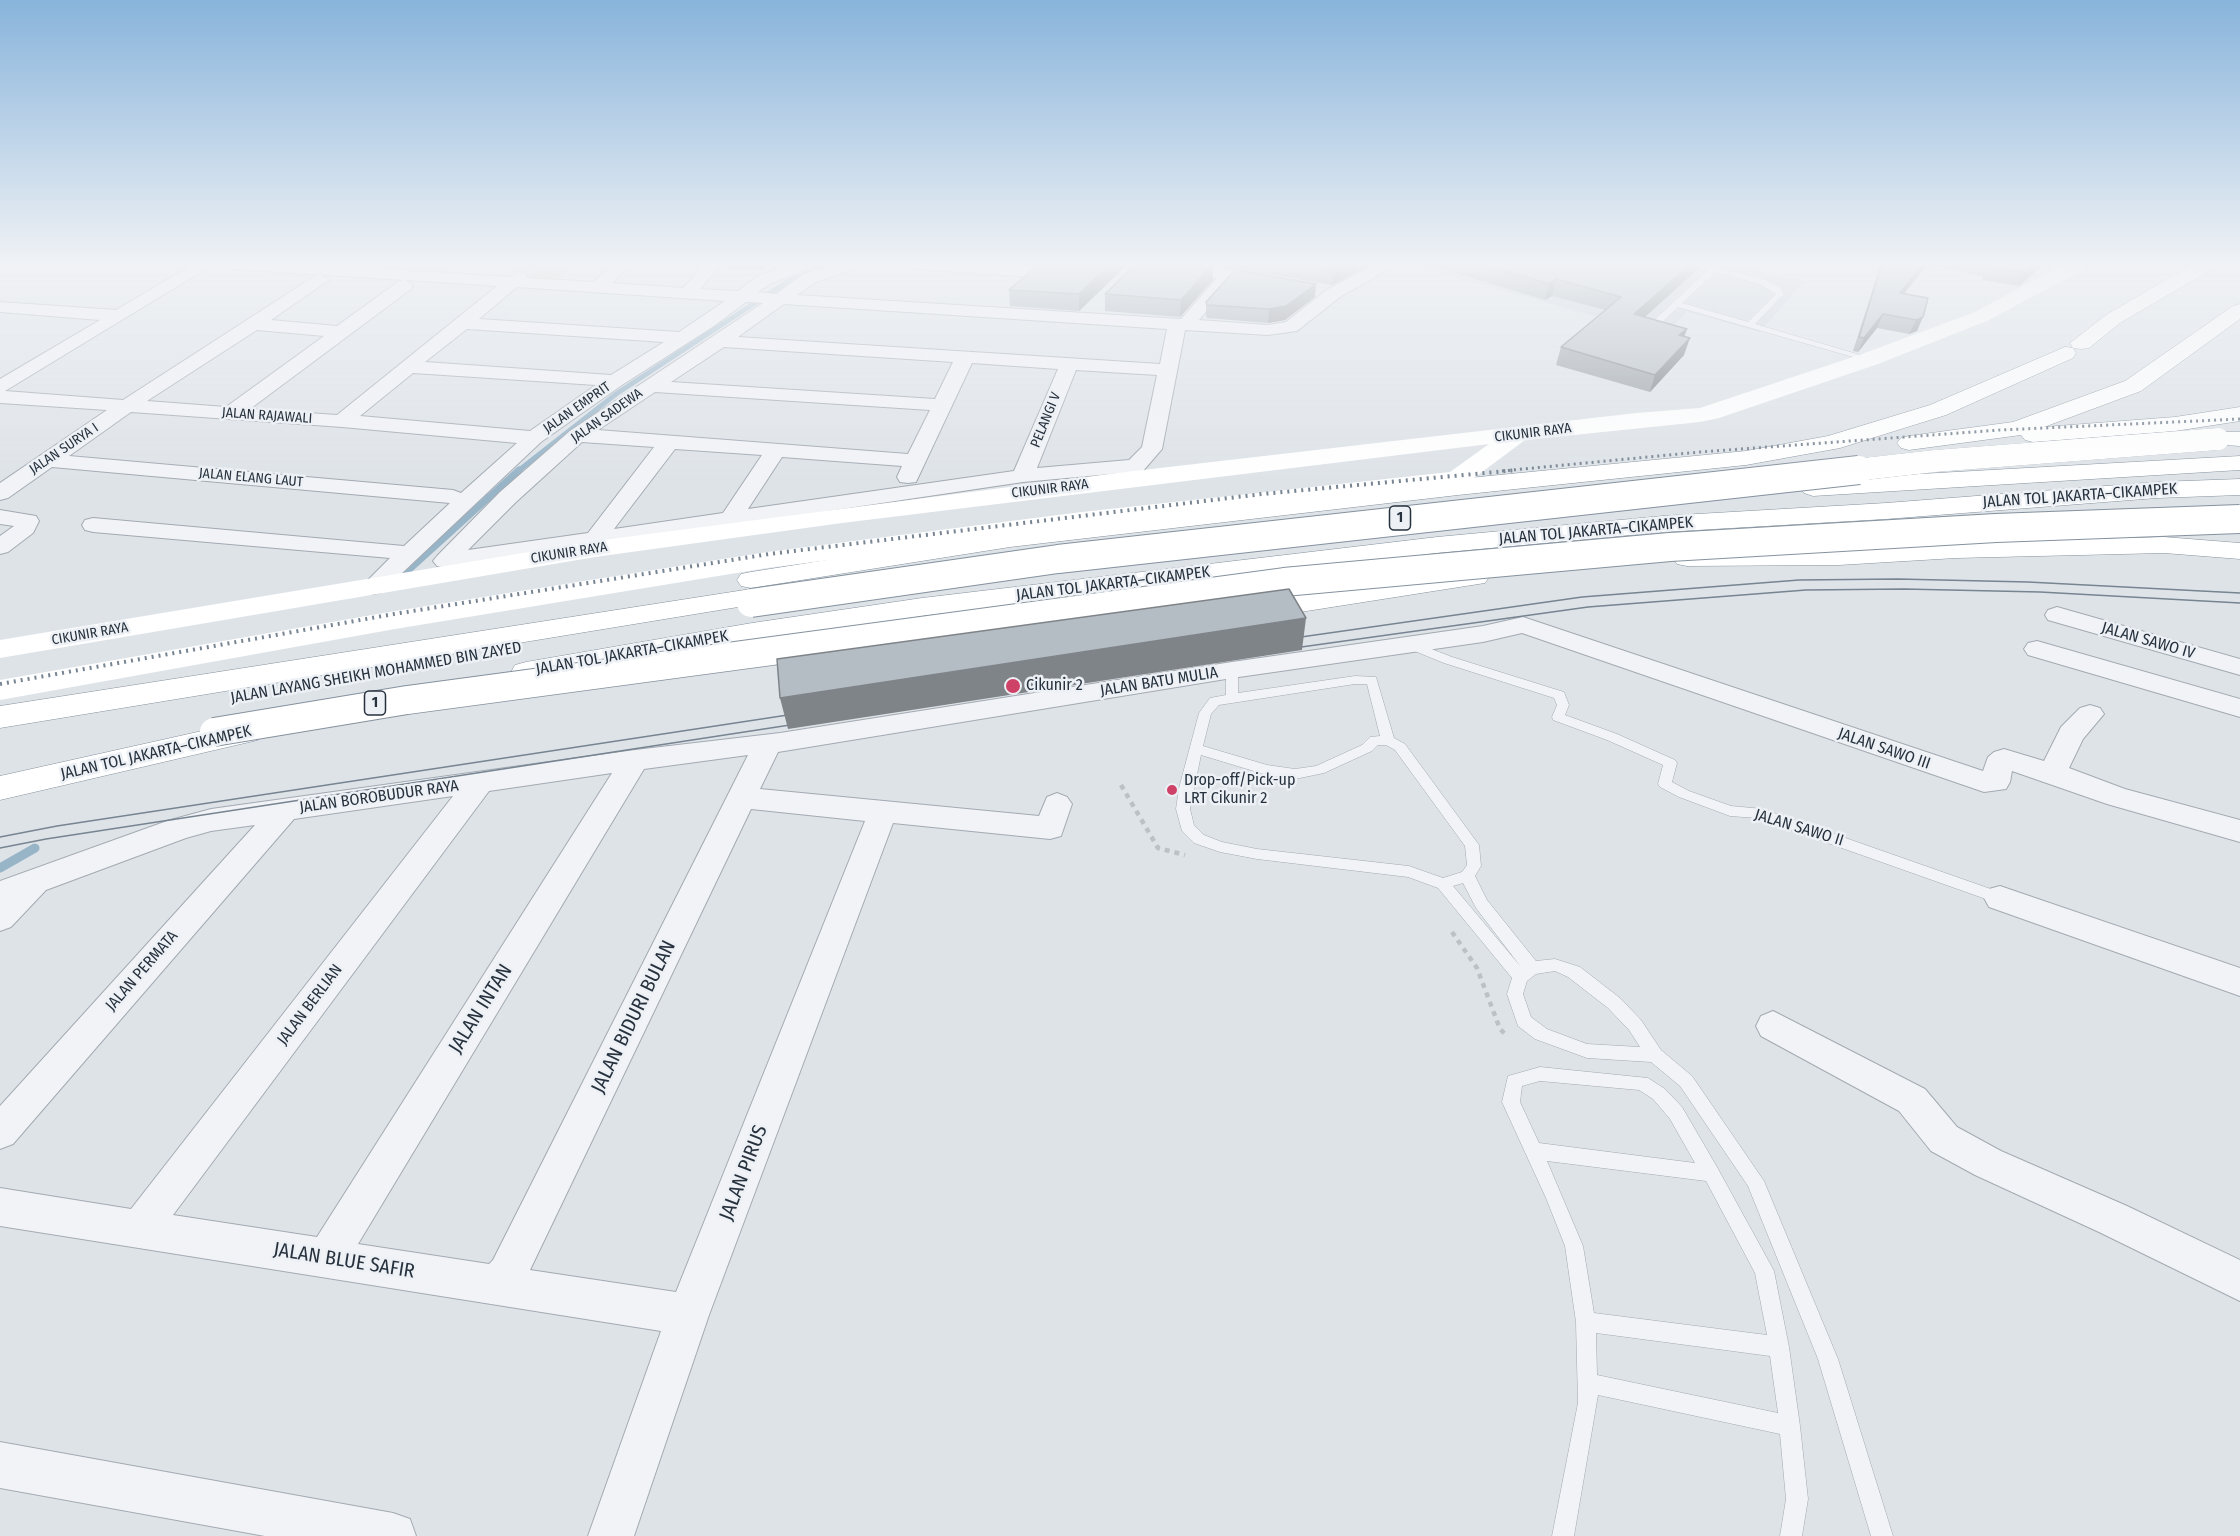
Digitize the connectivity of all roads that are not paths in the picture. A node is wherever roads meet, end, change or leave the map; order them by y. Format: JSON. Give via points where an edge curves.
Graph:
{"nodes":[{"id":1,"x":86,"y":336,"type":"edge"},
{"id":2,"x":234,"y":336,"type":"edge"},
{"id":3,"x":337,"y":336,"type":"edge"},
{"id":4,"x":446,"y":336,"type":"edge"},
{"id":5,"x":652,"y":336,"type":"edge"},
{"id":6,"x":688,"y":336,"type":"edge"},
{"id":7,"x":728,"y":336,"type":"edge"},
{"id":8,"x":1178,"y":336,"type":"edge"},
{"id":9,"x":1791,"y":336,"type":"edge"},
{"id":10,"x":1930,"y":336,"type":"edge"},
{"id":11,"x":2090,"y":336,"type":"edge"},
{"id":12,"x":2203,"y":336,"type":"edge"},
{"id":13,"x":684,"y":338,"type":"junction"},
{"id":14,"x":720,"y":341,"type":"junction"},
{"id":15,"x":965,"y":357,"type":"junction"},
{"id":16,"x":1870,"y":358,"type":"junction"},
{"id":17,"x":1069,"y":364,"type":"junction"},
{"id":18,"x":408,"y":367,"type":"junction"},
{"id":19,"x":1168,"y":370,"type":"junction"},
{"id":20,"x":615,"y":381,"type":"junction"},
{"id":21,"x":650,"y":386,"type":"junction"},
{"id":22,"x":0,"y":387,"type":"edge"},
{"id":23,"x":0,"y":397,"type":"edge"},
{"id":24,"x":128,"y":405,"type":"junction"},
{"id":25,"x":942,"y":405,"type":"junction"},
{"id":26,"x":231,"y":413,"type":"junction"},
{"id":27,"x":2240,"y":414,"type":"edge"},
{"id":28,"x":342,"y":421,"type":"junction"},
{"id":29,"x":577,"y":435,"type":"junction"},
{"id":30,"x":1517,"y":435,"type":"junction"},
{"id":31,"x":534,"y":438,"type":"junction"},
{"id":32,"x":2229,"y":439,"type":"edge"},
{"id":33,"x":669,"y":442,"type":"junction"},
{"id":34,"x":1909,"y":443,"type":"junction"},
{"id":35,"x":776,"y":450,"type":"junction"},
{"id":36,"x":48,"y":460,"type":"junction"},
{"id":37,"x":915,"y":461,"type":"junction"},
{"id":38,"x":2240,"y":463,"type":"edge"},
{"id":39,"x":1023,"y":476,"type":"junction"},
{"id":40,"x":2240,"y":487,"type":"edge"},
{"id":41,"x":0,"y":493,"type":"edge"},
{"id":42,"x":900,"y":493,"type":"junction"},
{"id":43,"x":453,"y":497,"type":"dead end"},
{"id":44,"x":0,"y":517,"type":"edge"},
{"id":45,"x":730,"y":519,"type":"junction"},
{"id":46,"x":1663,"y":524,"type":"junction"},
{"id":47,"x":93,"y":525,"type":"dead end"},
{"id":48,"x":2239,"y":536,"type":"edge"},
{"id":49,"x":595,"y":539,"type":"junction"},
{"id":50,"x":0,"y":547,"type":"edge"},
{"id":51,"x":407,"y":553,"type":"junction"},
{"id":52,"x":373,"y":587,"type":"junction"},
{"id":53,"x":751,"y":603,"type":"junction"},
{"id":54,"x":2057,"y":615,"type":"dead end"},
{"id":55,"x":1515,"y":625,"type":"joint"},
{"id":56,"x":567,"y":626,"type":"junction"},
{"id":57,"x":1411,"y":645,"type":"junction"},
{"id":58,"x":2037,"y":649,"type":"dead end"},
{"id":59,"x":0,"y":650,"type":"edge"},
{"id":60,"x":2240,"y":668,"type":"edge"},
{"id":61,"x":1232,"y":670,"type":"junction"},
{"id":62,"x":0,"y":690,"type":"edge"},
{"id":63,"x":1232,"y":700,"type":"junction"},
{"id":64,"x":2240,"y":708,"type":"edge"},
{"id":65,"x":2090,"y":714,"type":"dead end"},
{"id":66,"x":0,"y":717,"type":"edge"},
{"id":67,"x":0,"y":736,"type":"edge"},
{"id":68,"x":1388,"y":741,"type":"junction"},
{"id":69,"x":768,"y":744,"type":"junction"},
{"id":70,"x":1197,"y":749,"type":"junction"},
{"id":71,"x":635,"y":760,"type":"junction"},
{"id":72,"x":0,"y":770,"type":"edge"},
{"id":73,"x":2052,"y":773,"type":"junction"},
{"id":74,"x":480,"y":782,"type":"junction"},
{"id":75,"x":0,"y":788,"type":"edge"},
{"id":76,"x":742,"y":798,"type":"junction"},
{"id":77,"x":1057,"y":804,"type":"dead end"},
{"id":78,"x":284,"y":811,"type":"junction"},
{"id":79,"x":883,"y":812,"type":"junction"},
{"id":80,"x":2240,"y":831,"type":"edge"},
{"id":81,"x":1467,"y":876,"type":"junction"},
{"id":82,"x":38,"y":881,"type":"junction"},
{"id":83,"x":1443,"y":885,"type":"junction"},
{"id":84,"x":0,"y":894,"type":"edge"},
{"id":85,"x":2000,"y":898,"type":"joint"},
{"id":86,"x":0,"y":918,"type":"edge"},
{"id":87,"x":1526,"y":973,"type":"junction"},
{"id":88,"x":2240,"y":982,"type":"edge"},
{"id":89,"x":1773,"y":1026,"type":"dead end"},
{"id":90,"x":1655,"y":1055,"type":"junction"},
{"id":91,"x":0,"y":1132,"type":"edge"},
{"id":92,"x":1534,"y":1151,"type":"junction"},
{"id":93,"x":1711,"y":1173,"type":"junction"},
{"id":94,"x":0,"y":1207,"type":"edge"},
{"id":95,"x":140,"y":1228,"type":"junction"},
{"id":96,"x":327,"y":1258,"type":"junction"},
{"id":97,"x":2240,"y":1281,"type":"edge"},
{"id":98,"x":495,"y":1286,"type":"junction"},
{"id":99,"x":688,"y":1315,"type":"junction"},
{"id":100,"x":1587,"y":1322,"type":"junction"},
{"id":101,"x":1779,"y":1347,"type":"junction"},
{"id":102,"x":1588,"y":1383,"type":"junction"},
{"id":103,"x":1790,"y":1426,"type":"junction"},
{"id":104,"x":0,"y":1465,"type":"edge"},
{"id":105,"x":393,"y":1536,"type":"edge"},
{"id":106,"x":611,"y":1536,"type":"edge"},
{"id":107,"x":1565,"y":1536,"type":"edge"},
{"id":108,"x":1791,"y":1536,"type":"edge"},
{"id":109,"x":1882,"y":1536,"type":"edge"}],
"edges":[{"from":1,"to":22,"type":"street"},
{"from":2,"to":24,"type":"street","name":"JALAN SURYA I"},
{"from":3,"to":26,"type":"street"},
{"from":4,"to":18,"type":"street"},
{"from":5,"to":13,"type":"street"},
{"from":6,"to":13,"type":"street","name":"JALAN EMPRIT"},
{"from":7,"to":14,"type":"street","name":"JALAN SADEWA"},
{"from":8,"to":19,"type":"street"},
{"from":9,"to":16,"type":"lane"},
{"from":10,"to":16,"type":"main road","name":"CIKUNIR RAYA"},
{"from":11,"to":56,"type":"main road","via":[[2073,348],[1938,410],[1832,443],[1746,458],[1010,539],[758,579],[638,604]]},
{"from":12,"to":34,"type":"main road","via":[[2133,387],[2017,429]]},
{"from":13,"to":20,"type":"street","name":"JALAN EMPRIT"},
{"from":14,"to":15,"type":"street"},
{"from":14,"to":21,"type":"street","name":"JALAN SADEWA"},
{"from":15,"to":17,"type":"street"},
{"from":15,"to":25,"type":"street"},
{"from":16,"to":30,"type":"main road","name":"CIKUNIR RAYA","via":[[1719,411]]},
{"from":17,"to":19,"type":"street"},
{"from":17,"to":39,"type":"street","name":"PELANGI V"},
{"from":18,"to":20,"type":"street"},
{"from":18,"to":28,"type":"street"},
{"from":19,"to":39,"type":"street","via":[[1152,449],[1135,466]]},
{"from":20,"to":31,"type":"street","name":"JALAN EMPRIT"},
{"from":21,"to":25,"type":"street"},
{"from":21,"to":29,"type":"street","name":"JALAN SADEWA"},
{"from":23,"to":24,"type":"street","name":"JALAN RAJAWALI"},
{"from":24,"to":26,"type":"street","name":"JALAN RAJAWALI"},
{"from":24,"to":36,"type":"street","name":"JALAN SURYA I"},
{"from":25,"to":37,"type":"street"},
{"from":26,"to":28,"type":"street","name":"JALAN RAJAWALI"},
{"from":27,"to":34,"type":"main road","via":[[2175,424]]},
{"from":28,"to":31,"type":"street","name":"JALAN RAJAWALI"},
{"from":29,"to":33,"type":"street"},
{"from":29,"to":49,"type":"street","name":"JALAN SADEWA","via":[[445,561]]},
{"from":30,"to":52,"type":"main road","name":"CIKUNIR RAYA","via":[[842,515],[596,549]]},
{"from":30,"to":62,"type":"main road","via":[[1457,479],[767,560],[395,620]]},
{"from":31,"to":51,"type":"street","name":"JALAN EMPRIT"},
{"from":32,"to":53,"type":"main road","bridge":true,"via":[[1935,462],[1593,499],[1058,559]]},
{"from":33,"to":35,"type":"street"},
{"from":33,"to":49,"type":"street"},
{"from":34,"to":53,"type":"main road","bridge":true,"via":[[1109,537]]},
{"from":35,"to":37,"type":"street"},
{"from":35,"to":45,"type":"street"},
{"from":36,"to":41,"type":"street","name":"JALAN SURYA I"},
{"from":36,"to":43,"type":"street","name":"JALAN ELANG LAUT"},
{"from":37,"to":42,"type":"street"},
{"from":38,"to":56,"type":"main road","name":"JALAN TOL JAKARTA–CIKAMPEK","number":"1","via":[[1917,480],[1188,534],[917,570]]},
{"from":39,"to":42,"type":"street"},
{"from":40,"to":46,"type":"main road","name":"JALAN TOL JAKARTA–CIKAMPEK","number":"1"},
{"from":42,"to":45,"type":"street"},
{"from":44,"to":50,"type":"street","via":[[28,521],[25,528]]},
{"from":45,"to":49,"type":"street"},
{"from":46,"to":48,"type":"main road"},
{"from":46,"to":75,"type":"main road","name":"JALAN TOL JAKARTA–CIKAMPEK","number":"1","via":[[1437,545],[752,632],[426,692]]},
{"from":47,"to":51,"type":"street"},
{"from":48,"to":72,"type":"main road","name":"JALAN LAYANG SHEIKH MOHAMMED BIN ZAYED","number":"1","bridge":true,"via":[[2164,545],[1839,557],[1688,558],[1456,579],[1294,604],[840,641],[407,700]]},
{"from":51,"to":52,"type":"street","name":"JALAN EMPRIT"},
{"from":52,"to":59,"type":"main road","name":"CIKUNIR RAYA"},
{"from":53,"to":67,"type":"main road","name":"JALAN LAYANG SHEIKH MOHAMMED BIN ZAYED","number":"1","via":[[398,672]]},
{"from":54,"to":60,"type":"street","name":"JALAN SAWO IV"},
{"from":55,"to":57,"type":"street","name":"JALAN BATU MULIA"},
{"from":55,"to":73,"type":"street","name":"JALAN SAWO III","via":[[1531,627],[1984,782],[1996,782],[1998,764],[2004,759]]},
{"from":56,"to":66,"type":"main road","name":"JALAN TOL JAKARTA–CIKAMPEK","number":"1"},
{"from":57,"to":61,"type":"street","name":"JALAN BATU MULIA"},
{"from":57,"to":85,"type":"lane","name":"JALAN SAWO II","via":[[1560,695],[1563,705],[1557,717],[1612,736],[1670,763],[1665,784],[1684,794],[1730,811],[1758,813]]},
{"from":58,"to":64,"type":"street"},
{"from":61,"to":63,"type":"lane"},
{"from":61,"to":69,"type":"street","name":"JALAN BATU MULIA"},
{"from":63,"to":68,"type":"lane","via":[[1372,680]]},
{"from":63,"to":70,"type":"lane","via":[[1215,701],[1205,713]]},
{"from":65,"to":73,"type":"street","via":[[2071,734]]},
{"from":68,"to":70,"type":"lane","via":[[1375,740],[1367,748],[1319,770],[1295,774],[1267,770]]},
{"from":68,"to":81,"type":"lane","via":[[1400,747],[1472,845],[1474,866]]},
{"from":69,"to":71,"type":"street","name":"JALAN BOROBUDUR RAYA"},
{"from":69,"to":76,"type":"street","name":"JALAN BIDURI BULAN"},
{"from":70,"to":83,"type":"lane","via":[[1183,809],[1187,827],[1199,839],[1257,854],[1408,872]]},
{"from":71,"to":74,"type":"street","name":"JALAN BOROBUDUR RAYA"},
{"from":71,"to":96,"type":"street","name":"JALAN INTAN"},
{"from":73,"to":80,"type":"street","name":"JALAN SAWO III","via":[[2117,797]]},
{"from":74,"to":78,"type":"street","name":"JALAN BOROBUDUR RAYA"},
{"from":74,"to":95,"type":"street","name":"JALAN BERLIAN"},
{"from":76,"to":79,"type":"street"},
{"from":76,"to":98,"type":"street","name":"JALAN BIDURI BULAN","via":[[507,1274]]},
{"from":77,"to":79,"type":"street","via":[[1050,828]]},
{"from":78,"to":82,"type":"street","name":"JALAN BOROBUDUR RAYA","via":[[212,820],[178,829]]},
{"from":78,"to":91,"type":"street","name":"JALAN PERMATA"},
{"from":79,"to":99,"type":"street","name":"JALAN PIRUS"},
{"from":81,"to":83,"type":"lane"},
{"from":81,"to":87,"type":"lane"},
{"from":82,"to":84,"type":"street","name":"JALAN BOROBUDUR RAYA"},
{"from":82,"to":86,"type":"street"},
{"from":83,"to":87,"type":"lane"},
{"from":85,"to":88,"type":"street","name":"JALAN SAWO II"},
{"from":87,"to":90,"type":"lane","via":[[1555,965],[1574,972],[1614,1003]]},
{"from":87,"to":90,"type":"lane","via":[[1515,994],[1524,1021],[1541,1034],[1587,1051]]},
{"from":89,"to":97,"type":"street","via":[[1912,1100],[1944,1139],[1953,1144]]},
{"from":90,"to":109,"type":"lane","via":[[1686,1081],[1755,1180],[1828,1359]]},
{"from":92,"to":93,"type":"lane"},
{"from":92,"to":93,"type":"lane","via":[[1511,1102],[1514,1081],[1540,1074],[1642,1083],[1676,1113]]},
{"from":92,"to":100,"type":"lane","via":[[1574,1246]]},
{"from":93,"to":101,"type":"lane","via":[[1764,1271]]},
{"from":94,"to":95,"type":"street","name":"JALAN BLUE SAFIR"},
{"from":95,"to":96,"type":"street","name":"JALAN BLUE SAFIR"},
{"from":96,"to":98,"type":"street","name":"JALAN BLUE SAFIR"},
{"from":98,"to":99,"type":"street","name":"JALAN BLUE SAFIR"},
{"from":99,"to":106,"type":"street","name":"JALAN PIRUS"},
{"from":100,"to":101,"type":"lane"},
{"from":100,"to":102,"type":"lane"},
{"from":101,"to":103,"type":"lane"},
{"from":102,"to":103,"type":"lane"},
{"from":102,"to":107,"type":"lane"},
{"from":103,"to":108,"type":"lane","via":[[1797,1498]]},
{"from":104,"to":105,"type":"street"}]}
